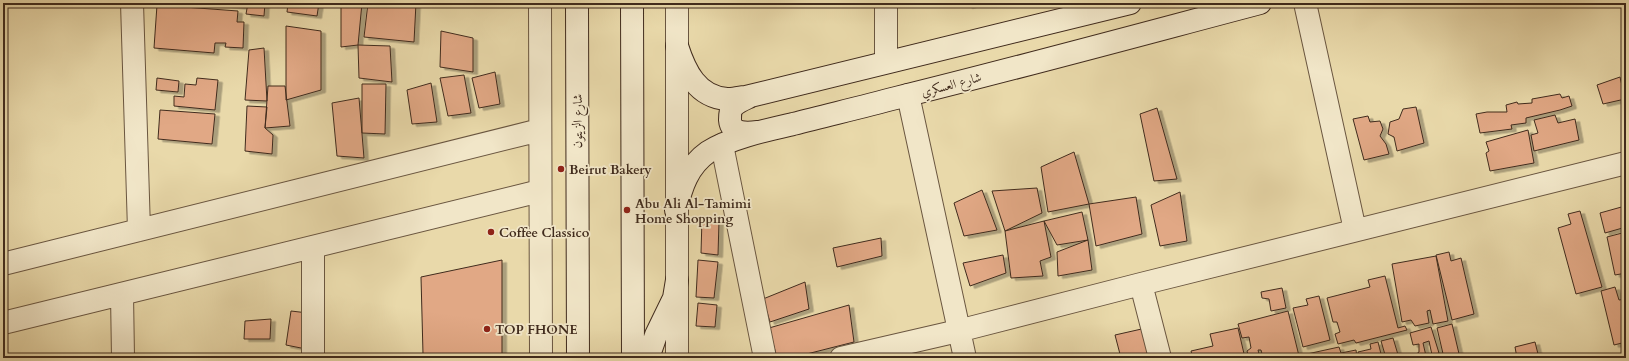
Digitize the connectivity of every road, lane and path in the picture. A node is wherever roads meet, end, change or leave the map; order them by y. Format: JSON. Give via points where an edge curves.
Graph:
{"nodes":[{"id":1,"x":132,"y":3,"type":"edge"},
{"id":2,"x":540,"y":3,"type":"edge"},
{"id":3,"x":577,"y":3,"type":"edge"},
{"id":4,"x":632,"y":3,"type":"edge"},
{"id":5,"x":677,"y":3,"type":"edge"},
{"id":6,"x":886,"y":3,"type":"edge"},
{"id":7,"x":1260,"y":3,"type":"edge"},
{"id":8,"x":1305,"y":3,"type":"edge"},
{"id":9,"x":1118,"y":4,"type":"edge"},
{"id":10,"x":677,"y":46,"type":"junction"},
{"id":11,"x":886,"y":62,"type":"junction"},
{"id":12,"x":756,"y":94,"type":"junction"},
{"id":13,"x":908,"y":95,"type":"junction"},
{"id":14,"x":540,"y":130,"type":"junction"},
{"id":15,"x":758,"y":132,"type":"junction"},
{"id":16,"x":722,"y":146,"type":"junction"},
{"id":17,"x":1626,"y":163,"type":"edge"},
{"id":18,"x":540,"y":191,"type":"junction"},
{"id":19,"x":676,"y":210,"type":"junction"},
{"id":20,"x":139,"y":230,"type":"junction"},
{"id":21,"x":1355,"y":230,"type":"junction"},
{"id":22,"x":313,"y":247,"type":"junction"},
{"id":23,"x":3,"y":264,"type":"edge"},
{"id":24,"x":677,"y":280,"type":"junction"},
{"id":25,"x":1141,"y":284,"type":"junction"},
{"id":26,"x":122,"y":294,"type":"junction"},
{"id":27,"x":3,"y":323,"type":"edge"},
{"id":28,"x":958,"y":331,"type":"junction"},
{"id":29,"x":123,"y":358,"type":"edge"},
{"id":30,"x":313,"y":358,"type":"edge"},
{"id":31,"x":541,"y":358,"type":"edge"},
{"id":32,"x":578,"y":358,"type":"edge"},
{"id":33,"x":633,"y":358,"type":"edge"},
{"id":34,"x":648,"y":358,"type":"edge"},
{"id":35,"x":677,"y":358,"type":"edge"},
{"id":36,"x":765,"y":358,"type":"edge"},
{"id":37,"x":841,"y":358,"type":"edge"},
{"id":38,"x":965,"y":358,"type":"edge"},
{"id":39,"x":1160,"y":358,"type":"edge"}],
"edges":[{"from":1,"to":20,"type":"street"},
{"from":2,"to":14,"type":"street"},
{"from":3,"to":32,"type":"street","name":"شارع الزيتون"},
{"from":4,"to":33,"type":"street"},
{"from":5,"to":10,"type":"street"},
{"from":6,"to":11,"type":"street"},
{"from":7,"to":13,"type":"street","name":"شارع العسكري"},
{"from":8,"to":21,"type":"street"},
{"from":9,"to":11,"type":"street"},
{"from":10,"to":12,"type":"street","via":[[683,65],[695,84],[709,94],[727,99]]},
{"from":10,"to":19,"type":"street"},
{"from":11,"to":12,"type":"street"},
{"from":12,"to":15,"type":"street","via":[[739,101],[732,108],[730,124],[734,130],[740,132]]},
{"from":13,"to":15,"type":"street","name":"شارع العسكري"},
{"from":13,"to":28,"type":"street"},
{"from":14,"to":18,"type":"street"},
{"from":14,"to":20,"type":"street"},
{"from":15,"to":16,"type":"street","name":"شارع العسكري"},
{"from":16,"to":19,"type":"street","name":"شارع العسكري","via":[[709,152],[688,174]]},
{"from":16,"to":36,"type":"street"},
{"from":17,"to":21,"type":"street"},
{"from":18,"to":22,"type":"street"},
{"from":18,"to":31,"type":"street"},
{"from":19,"to":24,"type":"street"},
{"from":20,"to":23,"type":"street"},
{"from":21,"to":25,"type":"street"},
{"from":22,"to":26,"type":"street"},
{"from":22,"to":30,"type":"street"},
{"from":24,"to":34,"type":"street","via":[[674,298]]},
{"from":24,"to":35,"type":"street"},
{"from":25,"to":28,"type":"street"},
{"from":25,"to":39,"type":"street"},
{"from":26,"to":27,"type":"street"},
{"from":26,"to":29,"type":"street"},
{"from":28,"to":37,"type":"street"},
{"from":28,"to":38,"type":"street"}]}
